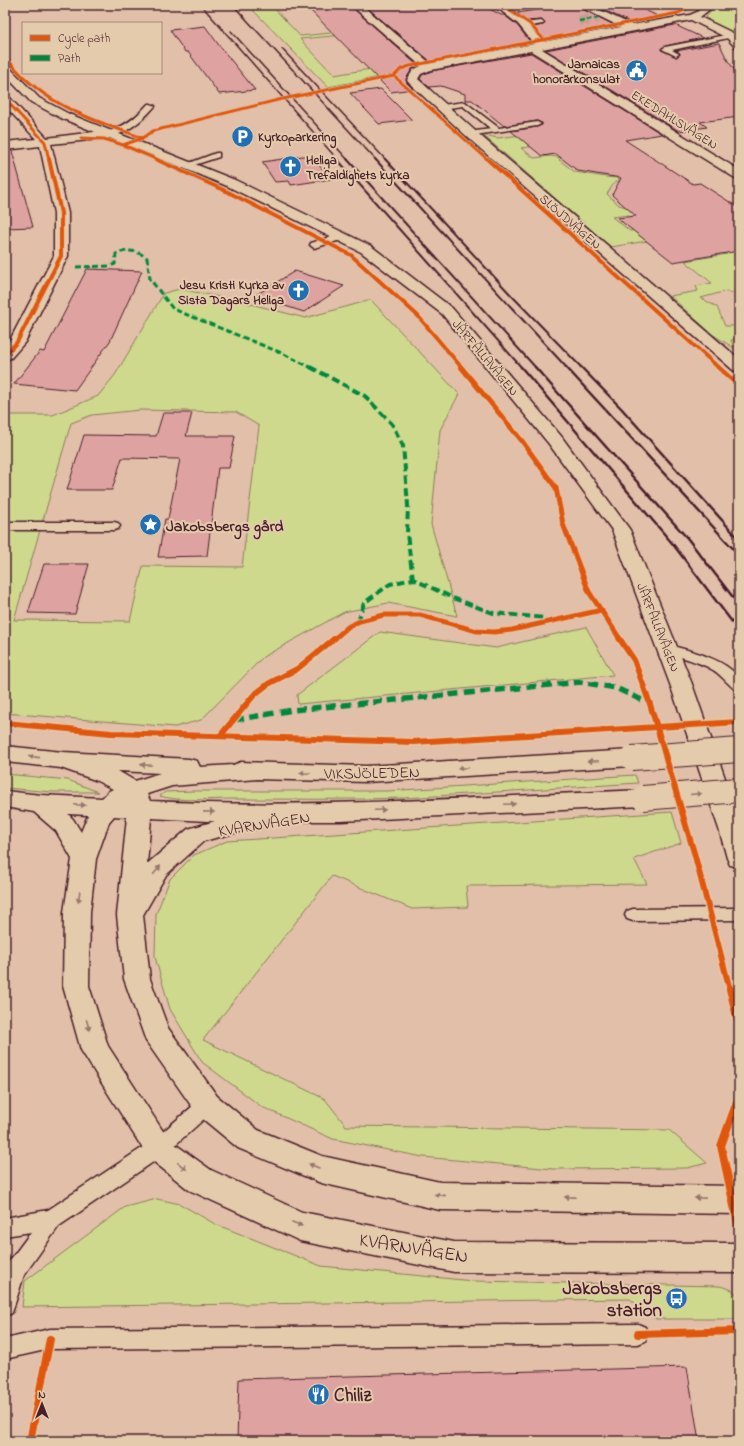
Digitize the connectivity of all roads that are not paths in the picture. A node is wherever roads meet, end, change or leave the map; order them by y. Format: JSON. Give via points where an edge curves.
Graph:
{"nodes":[{"id":1,"x":356,"y":5,"type":"edge"},
{"id":2,"x":499,"y":5,"type":"edge"},
{"id":3,"x":581,"y":5,"type":"tunnel mouth"},
{"id":4,"x":710,"y":5,"type":"edge"},
{"id":5,"x":696,"y":15,"type":"junction"},
{"id":6,"x":540,"y":23,"type":"dead end"},
{"id":7,"x":524,"y":25,"type":"junction"},
{"id":8,"x":630,"y":28,"type":"junction"},
{"id":9,"x":731,"y":36,"type":"junction"},
{"id":10,"x":739,"y":45,"type":"edge"},
{"id":11,"x":538,"y":47,"type":"junction"},
{"id":12,"x":676,"y":54,"type":"dead end"},
{"id":13,"x":5,"y":69,"type":"edge"},
{"id":14,"x":422,"y":69,"type":"junction"},
{"id":15,"x":5,"y":99,"type":"edge"},
{"id":16,"x":151,"y":106,"type":"dead end"},
{"id":17,"x":442,"y":107,"type":"junction"},
{"id":18,"x":537,"y":124,"type":"dead end"},
{"id":19,"x":498,"y":130,"type":"junction"},
{"id":20,"x":109,"y":134,"type":"junction"},
{"id":21,"x":471,"y":134,"type":"junction"},
{"id":22,"x":45,"y":142,"type":"junction"},
{"id":23,"x":5,"y":146,"type":"edge"},
{"id":24,"x":216,"y":155,"type":"dead end"},
{"id":25,"x":188,"y":165,"type":"junction"},
{"id":26,"x":739,"y":175,"type":"edge"},
{"id":27,"x":342,"y":237,"type":"junction"},
{"id":28,"x":314,"y":245,"type":"dead end"},
{"id":29,"x":5,"y":355,"type":"edge"},
{"id":30,"x":739,"y":367,"type":"edge"},
{"id":31,"x":5,"y":526,"type":"edge"},
{"id":32,"x":114,"y":526,"type":"dead end"},
{"id":33,"x":668,"y":649,"type":"junction"},
{"id":34,"x":739,"y":687,"type":"edge"},
{"id":35,"x":739,"y":750,"type":"edge"},
{"id":36,"x":5,"y":754,"type":"edge"},
{"id":37,"x":63,"y":760,"type":"junction"},
{"id":38,"x":255,"y":771,"type":"junction"},
{"id":39,"x":739,"y":790,"type":"edge"},
{"id":40,"x":5,"y":799,"type":"edge"},
{"id":41,"x":136,"y":799,"type":"junction"},
{"id":42,"x":41,"y":804,"type":"junction"},
{"id":43,"x":107,"y":807,"type":"junction"},
{"id":44,"x":341,"y":812,"type":"junction"},
{"id":45,"x":84,"y":858,"type":"junction"},
{"id":46,"x":739,"y":858,"type":"edge"},
{"id":47,"x":739,"y":914,"type":"edge"},
{"id":48,"x":130,"y":915,"type":"junction"},
{"id":49,"x":633,"y":915,"type":"dead end"},
{"id":50,"x":207,"y":1105,"type":"junction"},
{"id":51,"x":158,"y":1148,"type":"junction"},
{"id":52,"x":739,"y":1200,"type":"edge"},
{"id":53,"x":52,"y":1220,"type":"junction"},
{"id":54,"x":5,"y":1227,"type":"edge"},
{"id":55,"x":739,"y":1258,"type":"edge"},
{"id":56,"x":5,"y":1306,"type":"edge"},
{"id":57,"x":638,"y":1334,"type":"dead end"},
{"id":58,"x":5,"y":1349,"type":"edge"}],
"edges":[{"from":1,"to":14,"type":"street"},
{"from":2,"to":7,"type":"street","name":"EKEDAHLSVÄGEN"},
{"from":3,"to":8,"type":"street"},
{"from":4,"to":5,"type":"street"},
{"from":5,"to":8,"type":"street"},
{"from":5,"to":9,"type":"street"},
{"from":6,"to":7,"type":"lane"},
{"from":7,"to":11,"type":"street","name":"EKEDAHLSVÄGEN"},
{"from":8,"to":11,"type":"street"},
{"from":9,"to":10,"type":"street"},
{"from":9,"to":12,"type":"lane","via":[[665,49]]},
{"from":11,"to":14,"type":"street"},
{"from":11,"to":26,"type":"street","name":"EKEDAHLSVÄGEN"},
{"from":13,"to":20,"type":"street","name":"JÄRFÄLLAVÄGEN","via":[[35,100],[65,116]]},
{"from":14,"to":17,"type":"street","name":"SLÖJDVÄGEN","via":[[412,80]]},
{"from":15,"to":22,"type":"street"},
{"from":16,"to":20,"type":"lane","via":[[134,124]]},
{"from":17,"to":19,"type":"lane","via":[[465,104]]},
{"from":17,"to":21,"type":"street","name":"SLÖJDVÄGEN"},
{"from":18,"to":19,"type":"lane"},
{"from":19,"to":21,"type":"lane"},
{"from":20,"to":22,"type":"street"},
{"from":20,"to":25,"type":"street","name":"JÄRFÄLLAVÄGEN"},
{"from":21,"to":30,"type":"street","name":"SLÖJDVÄGEN"},
{"from":22,"to":23,"type":"street"},
{"from":22,"to":29,"type":"street","via":[[61,213],[61,256],[17,342]]},
{"from":24,"to":25,"type":"lane"},
{"from":25,"to":27,"type":"street","name":"JÄRFÄLLAVÄGEN"},
{"from":27,"to":28,"type":"lane"},
{"from":27,"to":33,"type":"street","name":"JÄRFÄLLAVÄGEN","via":[[366,249],[447,311],[555,440],[621,530]]},
{"from":31,"to":32,"type":"lane"},
{"from":33,"to":34,"type":"lane","via":[[717,666],[735,680]]},
{"from":33,"to":46,"type":"street","name":"JÄRFÄLLAVÄGEN"},
{"from":35,"to":38,"type":"street","name":"VIKSJÖLEDEN","one_way":true,"bridge":true,"via":[[366,774]]},
{"from":37,"to":36,"type":"street","name":"VIKSJÖLEDEN","one_way":true},
{"from":38,"to":37,"type":"street","name":"VIKSJÖLEDEN","one_way":true},
{"from":37,"to":41,"type":"street","via":[[110,777]]},
{"from":38,"to":41,"type":"street","via":[[172,778]]},
{"from":44,"to":39,"type":"street","one_way":true,"bridge":true,"via":[[643,798]]},
{"from":40,"to":42,"type":"street"},
{"from":41,"to":43,"type":"street"},
{"from":41,"to":44,"type":"street","one_way":true,"via":[[206,812]]},
{"from":41,"to":48,"type":"street"},
{"from":42,"to":43,"type":"street","one_way":true},
{"from":42,"to":45,"type":"street","via":[[65,825]]},
{"from":43,"to":45,"type":"street","name":"KVARNVÄGEN","via":[[98,818]]},
{"from":48,"to":44,"type":"street","name":"KVARNVÄGEN","one_way":true,"via":[[157,868],[196,835],[234,824]]},
{"from":45,"to":51,"type":"street","name":"KVARNVÄGEN","one_way":true,"via":[[77,912],[76,986],[95,1050]]},
{"from":47,"to":49,"type":"lane"},
{"from":48,"to":50,"type":"street","via":[[137,979],[156,1033]]},
{"from":50,"to":51,"type":"lane"},
{"from":52,"to":50,"type":"street","one_way":true,"via":[[440,1196],[321,1170],[248,1139]]},
{"from":51,"to":53,"type":"lane"},
{"from":51,"to":55,"type":"street","name":"KVARNVÄGEN","one_way":true,"via":[[200,1180],[300,1226],[454,1257]]},
{"from":53,"to":54,"type":"lane"},
{"from":53,"to":56,"type":"lane","via":[[15,1270]]},
{"from":57,"to":58,"type":"lane","via":[[50,1339]]}]}
